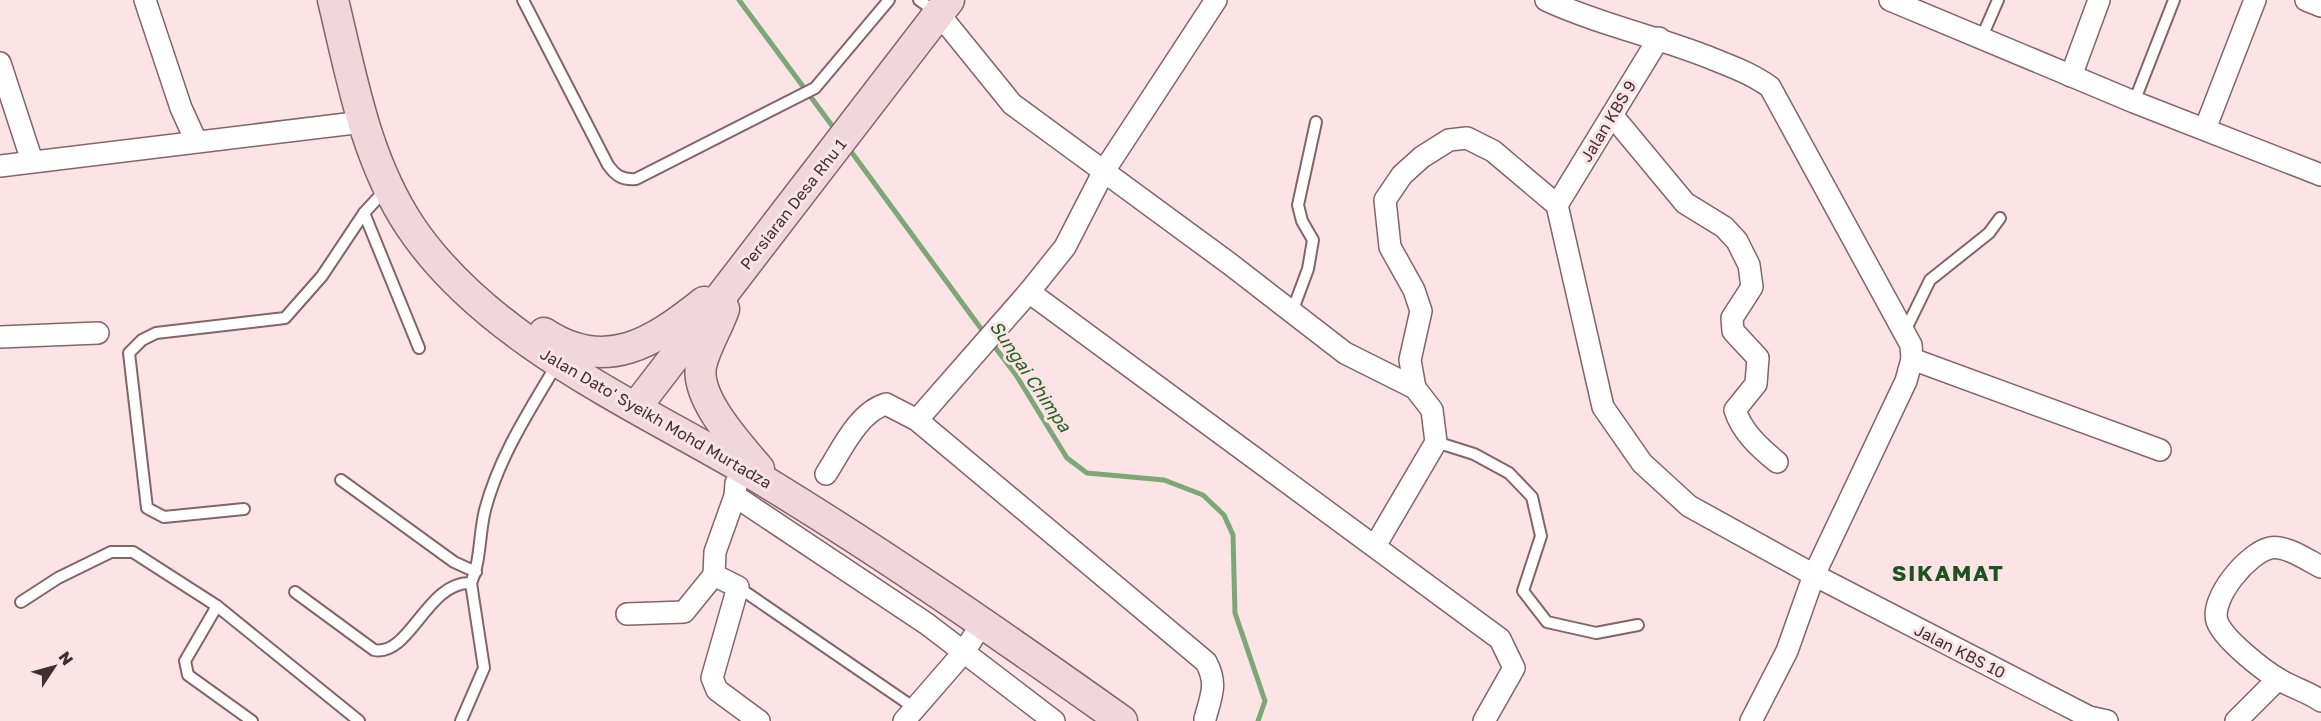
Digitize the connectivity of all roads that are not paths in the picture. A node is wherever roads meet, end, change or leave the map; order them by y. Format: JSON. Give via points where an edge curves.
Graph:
{"nodes":[{"id":1,"x":145,"y":0,"type":"edge"},
{"id":2,"x":333,"y":0,"type":"edge"},
{"id":3,"x":523,"y":0,"type":"edge"},
{"id":4,"x":889,"y":0,"type":"edge"},
{"id":5,"x":1216,"y":0,"type":"edge"},
{"id":6,"x":1546,"y":0,"type":"edge"},
{"id":7,"x":1890,"y":0,"type":"edge"},
{"id":8,"x":1998,"y":0,"type":"edge"},
{"id":9,"x":2098,"y":0,"type":"edge"},
{"id":10,"x":2174,"y":0,"type":"edge"},
{"id":11,"x":2255,"y":0,"type":"edge"},
{"id":12,"x":2306,"y":0,"type":"edge"},
{"id":13,"x":936,"y":5,"type":"edge"},
{"id":14,"x":2321,"y":6,"type":"edge"},
{"id":15,"x":1923,"y":7,"type":"edge"},
{"id":16,"x":1659,"y":38,"type":"junction"},
{"id":17,"x":1981,"y":39,"type":"junction"},
{"id":18,"x":0,"y":63,"type":"edge"},
{"id":19,"x":2071,"y":76,"type":"junction"},
{"id":20,"x":2134,"y":102,"type":"junction"},
{"id":21,"x":1612,"y":115,"type":"junction"},
{"id":22,"x":363,"y":122,"type":"junction"},
{"id":23,"x":1316,"y":122,"type":"dead end"},
{"id":24,"x":2205,"y":129,"type":"junction"},
{"id":25,"x":195,"y":141,"type":"junction"},
{"id":26,"x":32,"y":161,"type":"junction"},
{"id":27,"x":0,"y":166,"type":"edge"},
{"id":28,"x":1104,"y":171,"type":"junction"},
{"id":29,"x":2321,"y":175,"type":"edge"},
{"id":30,"x":387,"y":189,"type":"junction"},
{"id":31,"x":1557,"y":205,"type":"junction"},
{"id":32,"x":364,"y":213,"type":"junction"},
{"id":33,"x":2000,"y":218,"type":"dead end"},
{"id":34,"x":412,"y":229,"type":"junction"},
{"id":35,"x":737,"y":275,"type":"junction"},
{"id":36,"x":1029,"y":292,"type":"junction"},
{"id":37,"x":1292,"y":312,"type":"junction"},
{"id":38,"x":1905,"y":331,"type":"junction"},
{"id":39,"x":98,"y":333,"type":"dead end"},
{"id":40,"x":0,"y":337,"type":"edge"},
{"id":41,"x":419,"y":348,"type":"dead end"},
{"id":42,"x":1912,"y":359,"type":"junction"},
{"id":43,"x":558,"y":361,"type":"junction"},
{"id":44,"x":1415,"y":388,"type":"junction"},
{"id":45,"x":636,"y":407,"type":"junction"},
{"id":46,"x":917,"y":420,"type":"junction"},
{"id":47,"x":1436,"y":442,"type":"junction"},
{"id":48,"x":2160,"y":450,"type":"dead end"},
{"id":49,"x":1777,"y":462,"type":"dead end"},
{"id":50,"x":737,"y":465,"type":"junction"},
{"id":51,"x":826,"y":474,"type":"dead end"},
{"id":52,"x":341,"y":480,"type":"dead end"},
{"id":53,"x":774,"y":487,"type":"junction"},
{"id":54,"x":735,"y":496,"type":"junction"},
{"id":55,"x":244,"y":509,"type":"dead end"},
{"id":56,"x":1375,"y":546,"type":"junction"},
{"id":57,"x":2321,"y":567,"type":"edge"},
{"id":58,"x":476,"y":572,"type":"junction"},
{"id":59,"x":714,"y":575,"type":"junction"},
{"id":60,"x":1814,"y":575,"type":"junction"},
{"id":61,"x":471,"y":583,"type":"junction"},
{"id":62,"x":738,"y":587,"type":"junction"},
{"id":63,"x":295,"y":592,"type":"dead end"},
{"id":64,"x":21,"y":602,"type":"dead end"},
{"id":65,"x":217,"y":606,"type":"junction"},
{"id":66,"x":627,"y":614,"type":"dead end"},
{"id":67,"x":983,"y":622,"type":"junction"},
{"id":68,"x":1638,"y":625,"type":"dead end"},
{"id":69,"x":963,"y":653,"type":"junction"},
{"id":70,"x":2278,"y":679,"type":"junction"},
{"id":71,"x":2321,"y":701,"type":"edge"},
{"id":72,"x":910,"y":715,"type":"edge"},
{"id":73,"x":1205,"y":718,"type":"dead end"},
{"id":74,"x":252,"y":721,"type":"edge"},
{"id":75,"x":359,"y":721,"type":"edge"},
{"id":76,"x":460,"y":721,"type":"edge"},
{"id":77,"x":759,"y":721,"type":"edge"},
{"id":78,"x":1054,"y":721,"type":"edge"},
{"id":79,"x":1122,"y":721,"type":"edge"},
{"id":80,"x":1484,"y":721,"type":"edge"},
{"id":81,"x":1751,"y":721,"type":"edge"},
{"id":82,"x":2107,"y":721,"type":"edge"},
{"id":83,"x":2236,"y":721,"type":"edge"}],
"edges":[{"from":1,"to":25,"type":"street"},
{"from":2,"to":22,"type":"main road","name":"Jalan Dato' Syeikh Mohd Murtadza"},
{"from":3,"to":4,"type":"lane","via":[[608,165],[625,180],[785,104],[823,81]]},
{"from":5,"to":28,"type":"street"},
{"from":6,"to":16,"type":"street","via":[[1575,13]]},
{"from":7,"to":15,"type":"street"},
{"from":8,"to":17,"type":"lane"},
{"from":9,"to":19,"type":"street"},
{"from":10,"to":20,"type":"lane"},
{"from":11,"to":24,"type":"street"},
{"from":12,"to":14,"type":"street"},
{"from":13,"to":28,"type":"street","via":[[1012,104]]},
{"from":13,"to":35,"type":"main road","name":"Persiaran Desa Rhu 1","via":[[845,137]]},
{"from":15,"to":17,"type":"street"},
{"from":16,"to":21,"type":"street","name":"Jalan KBS 9"},
{"from":16,"to":38,"type":"street","via":[[1755,75],[1770,87]]},
{"from":17,"to":19,"type":"street"},
{"from":18,"to":26,"type":"street"},
{"from":19,"to":20,"type":"street"},
{"from":20,"to":24,"type":"street"},
{"from":21,"to":31,"type":"street","name":"Jalan KBS 9"},
{"from":21,"to":49,"type":"street","via":[[1685,203],[1724,227],[1737,241],[1749,265],[1752,287],[1732,318],[1733,331],[1758,358],[1756,384],[1735,410],[1757,445]]},
{"from":22,"to":25,"type":"street"},
{"from":22,"to":30,"type":"main road","name":"Jalan Dato' Syeikh Mohd Murtadza"},
{"from":23,"to":37,"type":"lane","via":[[1298,205],[1313,240],[1308,269]]},
{"from":24,"to":29,"type":"street"},
{"from":25,"to":26,"type":"street"},
{"from":26,"to":27,"type":"street"},
{"from":28,"to":36,"type":"street","via":[[1065,247]]},
{"from":28,"to":37,"type":"street"},
{"from":30,"to":32,"type":"lane"},
{"from":30,"to":34,"type":"main road","name":"Jalan Dato' Syeikh Mohd Murtadza"},
{"from":31,"to":44,"type":"street","via":[[1493,151],[1467,138],[1449,140],[1402,175],[1385,200],[1386,225],[1390,247],[1421,311],[1410,360]]},
{"from":31,"to":60,"type":"street","name":"Jalan KBS 10","via":[[1603,407],[1642,463],[1689,506]]},
{"from":32,"to":41,"type":"lane"},
{"from":32,"to":55,"type":"lane","via":[[322,276],[285,318],[156,333],[129,352],[147,508],[164,517]]},
{"from":33,"to":38,"type":"lane","via":[[1989,232],[1930,280]]},
{"from":34,"to":35,"type":"main road","via":[[495,301],[563,346],[604,353],[644,345]]},
{"from":34,"to":43,"type":"main road","name":"Jalan Dato' Syeikh Mohd Murtadza","via":[[482,309]]},
{"from":35,"to":45,"type":"main road","name":"Persiaran Desa Rhu 1"},
{"from":35,"to":53,"type":"main road","via":[[701,367],[706,397],[722,424]]},
{"from":36,"to":46,"type":"street"},
{"from":36,"to":56,"type":"street"},
{"from":37,"to":44,"type":"street","via":[[1345,353]]},
{"from":38,"to":42,"type":"street"},
{"from":39,"to":40,"type":"street"},
{"from":42,"to":48,"type":"street"},
{"from":42,"to":60,"type":"street","via":[[1906,381]]},
{"from":43,"to":45,"type":"main road","name":"Jalan Dato' Syeikh Mohd Murtadza"},
{"from":43,"to":58,"type":"lane","via":[[512,440],[485,510]]},
{"from":44,"to":47,"type":"street","via":[[1432,410]]},
{"from":45,"to":50,"type":"main road","name":"Jalan Dato' Syeikh Mohd Murtadza"},
{"from":46,"to":51,"type":"street","via":[[886,404],[876,407],[864,417]]},
{"from":46,"to":73,"type":"street","via":[[1206,662],[1213,675],[1213,690]]},
{"from":47,"to":56,"type":"street"},
{"from":47,"to":68,"type":"lane","via":[[1474,454],[1509,473],[1532,497],[1541,536],[1523,591],[1547,622],[1596,633]]},
{"from":50,"to":53,"type":"main road","name":"Jalan Dato' Syeikh Mohd Murtadza"},
{"from":50,"to":54,"type":"street"},
{"from":52,"to":58,"type":"lane","via":[[454,562]]},
{"from":53,"to":67,"type":"main road","name":"Jalan Dato' Syeikh Mohd Murtadza"},
{"from":54,"to":59,"type":"street","via":[[715,552]]},
{"from":54,"to":69,"type":"street","via":[[927,624]]},
{"from":56,"to":80,"type":"street","via":[[1500,639],[1514,668]]},
{"from":57,"to":70,"type":"street","via":[[2280,548],[2269,549],[2234,576],[2218,600],[2217,621],[2231,641]]},
{"from":58,"to":61,"type":"lane"},
{"from":59,"to":62,"type":"street"},
{"from":59,"to":66,"type":"street","via":[[684,612]]},
{"from":60,"to":81,"type":"street","via":[[1787,651]]},
{"from":60,"to":82,"type":"street","name":"Jalan KBS 10","via":[[2089,717]]},
{"from":61,"to":63,"type":"lane","via":[[458,583],[450,588],[424,611],[393,648],[384,652],[374,650]]},
{"from":61,"to":76,"type":"lane","via":[[484,668]]},
{"from":62,"to":72,"type":"lane"},
{"from":62,"to":77,"type":"street","via":[[712,678],[717,690]]},
{"from":64,"to":65,"type":"lane","via":[[57,578],[111,552],[133,552]]},
{"from":65,"to":74,"type":"lane","via":[[185,662],[188,675]]},
{"from":65,"to":75,"type":"lane"},
{"from":67,"to":69,"type":"street"},
{"from":67,"to":79,"type":"main road","name":"Jalan Dato' Syeikh Mohd Murtadza"},
{"from":69,"to":72,"type":"street"},
{"from":69,"to":78,"type":"street"},
{"from":70,"to":71,"type":"street"},
{"from":70,"to":83,"type":"street"}]}
